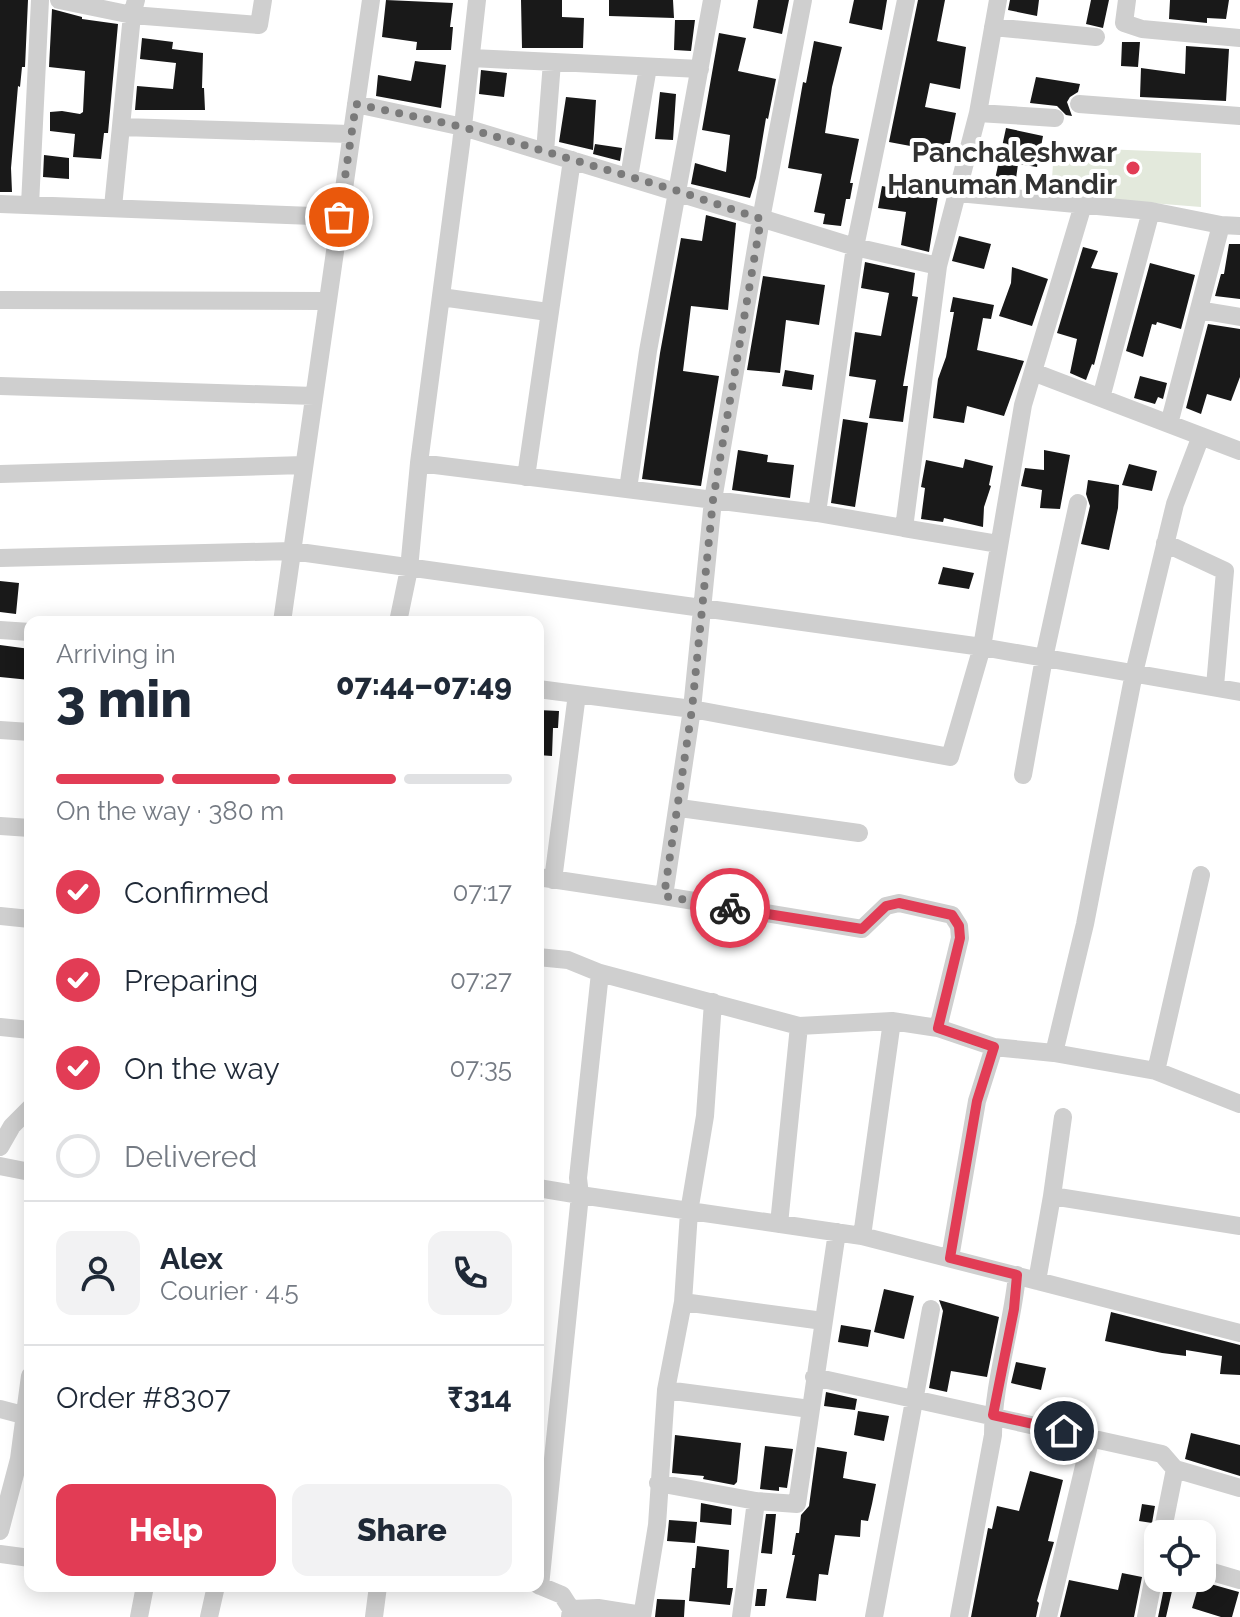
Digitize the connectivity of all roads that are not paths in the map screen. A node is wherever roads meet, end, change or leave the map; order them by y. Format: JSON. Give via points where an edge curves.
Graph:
{"nodes":[{"id":1,"x":40,"y":0,"type":"edge"},
{"id":2,"x":59,"y":0,"type":"edge"},
{"id":3,"x":263,"y":0,"type":"edge"},
{"id":4,"x":371,"y":0,"type":"edge"},
{"id":5,"x":477,"y":0,"type":"edge"},
{"id":6,"x":712,"y":0,"type":"edge"},
{"id":7,"x":803,"y":0,"type":"edge"},
{"id":8,"x":906,"y":0,"type":"edge"},
{"id":9,"x":998,"y":0,"type":"edge"},
{"id":10,"x":1127,"y":0,"type":"edge"},
{"id":11,"x":134,"y":8,"type":"edge"},
{"id":12,"x":993,"y":27,"type":"junction"},
{"id":13,"x":1096,"y":37,"type":"dead end"},
{"id":14,"x":1240,"y":38,"type":"edge"},
{"id":15,"x":471,"y":58,"type":"junction"},
{"id":16,"x":552,"y":62,"type":"junction"},
{"id":17,"x":648,"y":67,"type":"junction"},
{"id":18,"x":700,"y":69,"type":"junction"},
{"id":19,"x":356,"y":104,"type":"junction"},
{"id":20,"x":1079,"y":104,"type":"dead end"},
{"id":21,"x":978,"y":113,"type":"junction"},
{"id":22,"x":1240,"y":116,"type":"edge"},
{"id":23,"x":1055,"y":118,"type":"dead end"},
{"id":24,"x":121,"y":127,"type":"junction"},
{"id":25,"x":463,"y":127,"type":"junction"},
{"id":26,"x":350,"y":134,"type":"junction"},
{"id":27,"x":545,"y":152,"type":"junction"},
{"id":28,"x":572,"y":160,"type":"junction"},
{"id":29,"x":629,"y":177,"type":"junction"},
{"id":30,"x":678,"y":191,"type":"junction"},
{"id":31,"x":958,"y":193,"type":"junction"},
{"id":32,"x":0,"y":204,"type":"edge"},
{"id":33,"x":30,"y":205,"type":"junction"},
{"id":34,"x":1083,"y":205,"type":"junction"},
{"id":35,"x":113,"y":207,"type":"junction"},
{"id":36,"x":1151,"y":211,"type":"junction"},
{"id":37,"x":339,"y":217,"type":"junction"},
{"id":38,"x":761,"y":219,"type":"junction"},
{"id":39,"x":1230,"y":226,"type":"edge"},
{"id":40,"x":855,"y":247,"type":"junction"},
{"id":41,"x":938,"y":266,"type":"junction"},
{"id":42,"x":441,"y":297,"type":"junction"},
{"id":43,"x":0,"y":300,"type":"edge"},
{"id":44,"x":327,"y":301,"type":"junction"},
{"id":45,"x":1199,"y":310,"type":"junction"},
{"id":46,"x":548,"y":312,"type":"junction"},
{"id":47,"x":1240,"y":317,"type":"edge"},
{"id":48,"x":1033,"y":372,"type":"junction"},
{"id":49,"x":0,"y":386,"type":"edge"},
{"id":50,"x":314,"y":396,"type":"junction"},
{"id":51,"x":1101,"y":398,"type":"junction"},
{"id":52,"x":1169,"y":424,"type":"junction"},
{"id":53,"x":1201,"y":436,"type":"junction"},
{"id":54,"x":1239,"y":444,"type":"edge"},
{"id":55,"x":419,"y":463,"type":"junction"},
{"id":56,"x":304,"y":465,"type":"junction"},
{"id":57,"x":0,"y":474,"type":"edge"},
{"id":58,"x":526,"y":477,"type":"junction"},
{"id":59,"x":628,"y":489,"type":"junction"},
{"id":60,"x":713,"y":500,"type":"junction"},
{"id":61,"x":1078,"y":503,"type":"dead end"},
{"id":62,"x":817,"y":513,"type":"junction"},
{"id":63,"x":904,"y":528,"type":"junction"},
{"id":64,"x":1165,"y":543,"type":"junction"},
{"id":65,"x":999,"y":544,"type":"junction"},
{"id":66,"x":292,"y":551,"type":"junction"},
{"id":67,"x":0,"y":558,"type":"edge"},
{"id":68,"x":409,"y":569,"type":"junction"},
{"id":69,"x":703,"y":606,"type":"junction"},
{"id":70,"x":283,"y":616,"type":"edge"},
{"id":71,"x":399,"y":616,"type":"edge"},
{"id":72,"x":0,"y":630,"type":"edge"},
{"id":73,"x":24,"y":632,"type":"edge"},
{"id":74,"x":982,"y":647,"type":"junction"},
{"id":75,"x":1044,"y":658,"type":"junction"},
{"id":76,"x":1134,"y":673,"type":"junction"},
{"id":77,"x":1215,"y":686,"type":"junction"},
{"id":78,"x":544,"y":690,"type":"edge"},
{"id":79,"x":1240,"y":692,"type":"edge"},
{"id":80,"x":577,"y":694,"type":"junction"},
{"id":81,"x":692,"y":709,"type":"junction"},
{"id":82,"x":0,"y":730,"type":"edge"},
{"id":83,"x":24,"y":732,"type":"edge"},
{"id":84,"x":1023,"y":775,"type":"dead end"},
{"id":85,"x":677,"y":811,"type":"junction"},
{"id":86,"x":0,"y":826,"type":"edge"},
{"id":87,"x":24,"y":828,"type":"edge"},
{"id":88,"x":859,"y":833,"type":"dead end"},
{"id":89,"x":1201,"y":875,"type":"dead end"},
{"id":90,"x":546,"y":878,"type":"edge"},
{"id":91,"x":664,"y":896,"type":"junction"},
{"id":92,"x":0,"y":916,"type":"edge"},
{"id":93,"x":24,"y":918,"type":"edge"},
{"id":94,"x":544,"y":958,"type":"edge"},
{"id":95,"x":600,"y":973,"type":"junction"},
{"id":96,"x":713,"y":1002,"type":"junction"},
{"id":97,"x":892,"y":1021,"type":"junction"},
{"id":98,"x":799,"y":1026,"type":"junction"},
{"id":99,"x":0,"y":1027,"type":"edge"},
{"id":100,"x":938,"y":1028,"type":"junction"},
{"id":101,"x":24,"y":1029,"type":"edge"},
{"id":102,"x":994,"y":1047,"type":"junction"},
{"id":103,"x":1054,"y":1053,"type":"junction"},
{"id":104,"x":1156,"y":1071,"type":"junction"},
{"id":105,"x":1240,"y":1104,"type":"edge"},
{"id":106,"x":24,"y":1112,"type":"edge"},
{"id":107,"x":1063,"y":1117,"type":"dead end"},
{"id":108,"x":6,"y":1126,"type":"edge"},
{"id":109,"x":0,"y":1147,"type":"edge"},
{"id":110,"x":0,"y":1166,"type":"edge"},
{"id":111,"x":24,"y":1171,"type":"edge"},
{"id":112,"x":544,"y":1189,"type":"edge"},
{"id":113,"x":580,"y":1195,"type":"junction"},
{"id":114,"x":1052,"y":1196,"type":"junction"},
{"id":115,"x":689,"y":1212,"type":"junction"},
{"id":116,"x":779,"y":1224,"type":"junction"},
{"id":117,"x":1240,"y":1226,"type":"edge"},
{"id":118,"x":837,"y":1232,"type":"junction"},
{"id":119,"x":862,"y":1236,"type":"junction"},
{"id":120,"x":950,"y":1258,"type":"junction"},
{"id":121,"x":1017,"y":1275,"type":"junction"},
{"id":122,"x":1037,"y":1281,"type":"junction"},
{"id":123,"x":683,"y":1302,"type":"junction"},
{"id":124,"x":931,"y":1309,"type":"dead end"},
{"id":125,"x":1240,"y":1319,"type":"edge"},
{"id":126,"x":823,"y":1321,"type":"junction"},
{"id":127,"x":1240,"y":1333,"type":"edge"},
{"id":128,"x":814,"y":1377,"type":"junction"},
{"id":129,"x":666,"y":1390,"type":"junction"},
{"id":130,"x":915,"y":1399,"type":"junction"},
{"id":131,"x":0,"y":1409,"type":"edge"},
{"id":132,"x":24,"y":1409,"type":"edge"},
{"id":133,"x":810,"y":1409,"type":"junction"},
{"id":134,"x":23,"y":1415,"type":"junction"},
{"id":135,"x":993,"y":1415,"type":"junction"},
{"id":136,"x":1091,"y":1437,"type":"junction"},
{"id":137,"x":1175,"y":1469,"type":"junction"},
{"id":138,"x":658,"y":1483,"type":"junction"},
{"id":139,"x":1240,"y":1488,"type":"edge"},
{"id":140,"x":756,"y":1501,"type":"junction"},
{"id":141,"x":1165,"y":1520,"type":"edge"},
{"id":142,"x":0,"y":1531,"type":"edge"},
{"id":143,"x":544,"y":1537,"type":"edge"},
{"id":144,"x":0,"y":1554,"type":"edge"},
{"id":145,"x":24,"y":1557,"type":"edge"},
{"id":146,"x":1216,"y":1573,"type":"edge"},
{"id":147,"x":1240,"y":1580,"type":"edge"},
{"id":148,"x":544,"y":1587,"type":"edge"},
{"id":149,"x":144,"y":1592,"type":"edge"},
{"id":150,"x":215,"y":1592,"type":"edge"},
{"id":151,"x":377,"y":1592,"type":"edge"},
{"id":152,"x":1151,"y":1592,"type":"edge"},
{"id":153,"x":570,"y":1613,"type":"edge"},
{"id":154,"x":642,"y":1616,"type":"edge"},
{"id":155,"x":139,"y":1617,"type":"edge"},
{"id":156,"x":209,"y":1617,"type":"edge"},
{"id":157,"x":374,"y":1617,"type":"edge"},
{"id":158,"x":741,"y":1617,"type":"edge"},
{"id":159,"x":874,"y":1617,"type":"edge"},
{"id":160,"x":959,"y":1617,"type":"edge"},
{"id":161,"x":1048,"y":1617,"type":"edge"},
{"id":162,"x":1146,"y":1617,"type":"edge"}],
"edges":[{"from":1,"to":33,"type":"street"},
{"from":2,"to":11,"type":"street"},
{"from":3,"to":11,"type":"street","via":[[259,25]]},
{"from":4,"to":19,"type":"street"},
{"from":5,"to":15,"type":"street"},
{"from":6,"to":18,"type":"street"},
{"from":7,"to":38,"type":"street"},
{"from":8,"to":40,"type":"street"},
{"from":9,"to":12,"type":"street"},
{"from":10,"to":14,"type":"street","via":[[1124,23]]},
{"from":11,"to":24,"type":"street"},
{"from":12,"to":13,"type":"street"},
{"from":12,"to":21,"type":"street"},
{"from":15,"to":16,"type":"street"},
{"from":15,"to":25,"type":"street"},
{"from":16,"to":17,"type":"street"},
{"from":16,"to":27,"type":"street"},
{"from":17,"to":18,"type":"street"},
{"from":17,"to":29,"type":"street"},
{"from":18,"to":30,"type":"street"},
{"from":19,"to":25,"type":"street"},
{"from":19,"to":26,"type":"street"},
{"from":20,"to":22,"type":"street"},
{"from":21,"to":23,"type":"street"},
{"from":21,"to":31,"type":"street"},
{"from":24,"to":26,"type":"street"},
{"from":24,"to":35,"type":"street"},
{"from":25,"to":27,"type":"street"},
{"from":25,"to":42,"type":"street"},
{"from":26,"to":37,"type":"street"},
{"from":27,"to":28,"type":"street"},
{"from":28,"to":29,"type":"street"},
{"from":28,"to":46,"type":"street"},
{"from":29,"to":30,"type":"street"},
{"from":30,"to":38,"type":"street"},
{"from":30,"to":59,"type":"street"},
{"from":31,"to":34,"type":"street"},
{"from":31,"to":41,"type":"street"},
{"from":32,"to":33,"type":"street"},
{"from":33,"to":35,"type":"street"},
{"from":34,"to":36,"type":"street"},
{"from":34,"to":48,"type":"street"},
{"from":35,"to":37,"type":"street"},
{"from":36,"to":39,"type":"street"},
{"from":36,"to":51,"type":"street"},
{"from":37,"to":44,"type":"street"},
{"from":38,"to":40,"type":"street"},
{"from":38,"to":60,"type":"street"},
{"from":39,"to":45,"type":"street"},
{"from":40,"to":41,"type":"street"},
{"from":40,"to":62,"type":"street"},
{"from":41,"to":63,"type":"street"},
{"from":42,"to":46,"type":"street"},
{"from":42,"to":55,"type":"street"},
{"from":43,"to":44,"type":"street"},
{"from":44,"to":50,"type":"street"},
{"from":45,"to":47,"type":"street"},
{"from":45,"to":52,"type":"street"},
{"from":46,"to":58,"type":"street"},
{"from":48,"to":51,"type":"street"},
{"from":48,"to":65,"type":"street"},
{"from":49,"to":50,"type":"street"},
{"from":50,"to":56,"type":"street"},
{"from":51,"to":52,"type":"street"},
{"from":52,"to":53,"type":"street"},
{"from":53,"to":54,"type":"street"},
{"from":53,"to":64,"type":"street"},
{"from":55,"to":58,"type":"street"},
{"from":55,"to":68,"type":"street"},
{"from":56,"to":57,"type":"street"},
{"from":56,"to":66,"type":"street"},
{"from":58,"to":59,"type":"street"},
{"from":59,"to":60,"type":"street"},
{"from":60,"to":62,"type":"street"},
{"from":60,"to":69,"type":"street"},
{"from":61,"to":75,"type":"street"},
{"from":62,"to":63,"type":"street"},
{"from":63,"to":65,"type":"street"},
{"from":64,"to":76,"type":"street"},
{"from":64,"to":77,"type":"street","via":[[1225,571]]},
{"from":65,"to":74,"type":"street"},
{"from":66,"to":67,"type":"street"},
{"from":66,"to":68,"type":"street"},
{"from":66,"to":70,"type":"street"},
{"from":68,"to":69,"type":"street"},
{"from":68,"to":71,"type":"street"},
{"from":69,"to":74,"type":"street"},
{"from":69,"to":81,"type":"street"},
{"from":72,"to":73,"type":"street"},
{"from":74,"to":75,"type":"street"},
{"from":74,"to":81,"type":"street","via":[[950,757]]},
{"from":75,"to":76,"type":"street"},
{"from":75,"to":84,"type":"street"},
{"from":76,"to":77,"type":"street"},
{"from":76,"to":103,"type":"street"},
{"from":77,"to":79,"type":"street"},
{"from":78,"to":80,"type":"street"},
{"from":80,"to":81,"type":"street"},
{"from":80,"to":90,"type":"street"},
{"from":81,"to":85,"type":"street"},
{"from":82,"to":83,"type":"street"},
{"from":85,"to":88,"type":"street"},
{"from":85,"to":91,"type":"street"},
{"from":86,"to":87,"type":"street"},
{"from":89,"to":104,"type":"street"},
{"from":90,"to":91,"type":"street"},
{"from":91,"to":100,"type":"street","via":[[862,929],[886,906],[899,903],[952,915],[960,938]]},
{"from":92,"to":93,"type":"street"},
{"from":94,"to":95,"type":"street","via":[[568,960]]},
{"from":95,"to":96,"type":"street"},
{"from":95,"to":113,"type":"street"},
{"from":96,"to":98,"type":"street"},
{"from":96,"to":115,"type":"street","via":[[705,1116]]},
{"from":97,"to":98,"type":"street"},
{"from":97,"to":100,"type":"street"},
{"from":97,"to":119,"type":"street"},
{"from":98,"to":116,"type":"street"},
{"from":99,"to":101,"type":"street"},
{"from":100,"to":102,"type":"street"},
{"from":102,"to":103,"type":"street"},
{"from":102,"to":120,"type":"street","via":[[977,1101]]},
{"from":103,"to":104,"type":"street"},
{"from":104,"to":105,"type":"street"},
{"from":106,"to":108,"type":"street"},
{"from":107,"to":114,"type":"street"},
{"from":108,"to":109,"type":"street"},
{"from":110,"to":111,"type":"street"},
{"from":112,"to":113,"type":"street"},
{"from":113,"to":115,"type":"street"},
{"from":113,"to":143,"type":"street"},
{"from":114,"to":117,"type":"street"},
{"from":114,"to":122,"type":"street"},
{"from":115,"to":116,"type":"street"},
{"from":115,"to":123,"type":"street"},
{"from":116,"to":118,"type":"street"},
{"from":118,"to":119,"type":"street"},
{"from":118,"to":126,"type":"street"},
{"from":119,"to":120,"type":"street"},
{"from":120,"to":121,"type":"street"},
{"from":121,"to":122,"type":"street"},
{"from":121,"to":135,"type":"street"},
{"from":122,"to":127,"type":"street"},
{"from":123,"to":126,"type":"street"},
{"from":123,"to":129,"type":"street"},
{"from":124,"to":130,"type":"street"},
{"from":125,"to":127,"type":"street"},
{"from":126,"to":128,"type":"street"},
{"from":128,"to":130,"type":"street"},
{"from":128,"to":133,"type":"street"},
{"from":129,"to":133,"type":"street"},
{"from":129,"to":138,"type":"street"},
{"from":130,"to":135,"type":"street"},
{"from":130,"to":159,"type":"street"},
{"from":131,"to":134,"type":"street"},
{"from":132,"to":134,"type":"street"},
{"from":133,"to":140,"type":"street","via":[[797,1504]]},
{"from":134,"to":142,"type":"street","via":[[19,1459]]},
{"from":135,"to":136,"type":"street"},
{"from":135,"to":160,"type":"street"},
{"from":136,"to":137,"type":"street","via":[[1162,1454]]},
{"from":136,"to":161,"type":"street"},
{"from":137,"to":139,"type":"street"},
{"from":137,"to":141,"type":"street"},
{"from":138,"to":140,"type":"street"},
{"from":138,"to":154,"type":"street","via":[[657,1525]]},
{"from":140,"to":158,"type":"street"},
{"from":144,"to":145,"type":"street"},
{"from":146,"to":147,"type":"street"},
{"from":148,"to":153,"type":"street","via":[[562,1595]]},
{"from":149,"to":155,"type":"street"},
{"from":150,"to":156,"type":"street"},
{"from":151,"to":157,"type":"street"},
{"from":152,"to":162,"type":"street"},
{"from":153,"to":154,"type":"street","via":[[598,1608]]}]}
